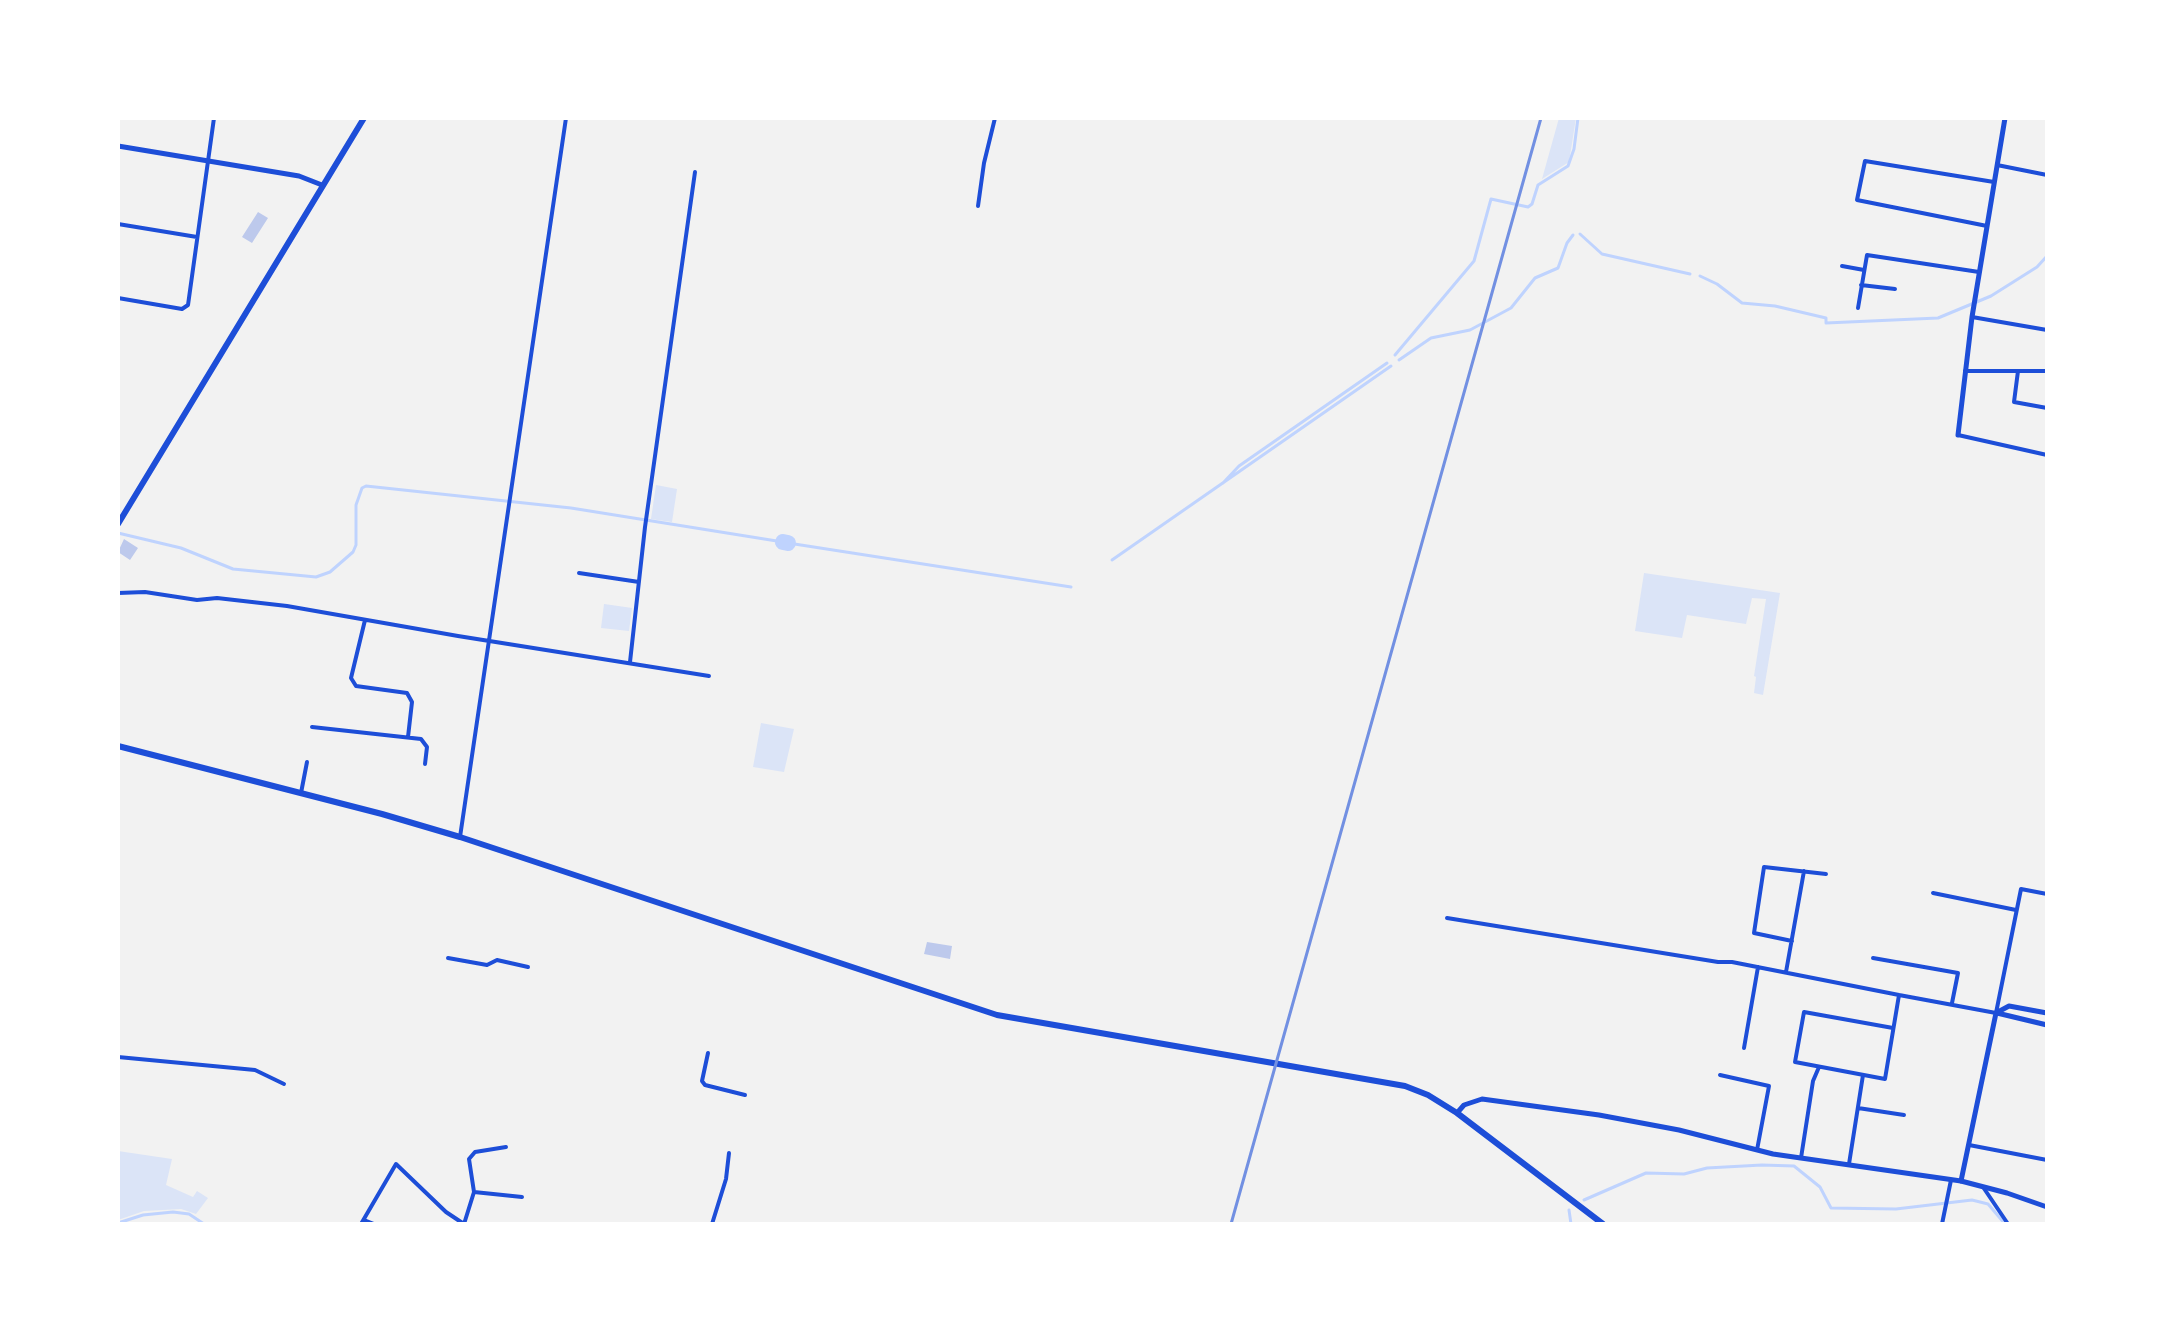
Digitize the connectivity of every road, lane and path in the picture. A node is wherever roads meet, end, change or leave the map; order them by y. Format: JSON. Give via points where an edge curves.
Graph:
{"nodes":[{"id":1,"x":214,"y":118,"type":"edge"},
{"id":2,"x":364,"y":118,"type":"edge"},
{"id":3,"x":566,"y":118,"type":"edge"},
{"id":4,"x":995,"y":118,"type":"edge"},
{"id":5,"x":2005,"y":118,"type":"edge"},
{"id":6,"x":118,"y":146,"type":"edge"},
{"id":7,"x":208,"y":162,"type":"junction"},
{"id":8,"x":1997,"y":165,"type":"junction"},
{"id":9,"x":695,"y":172,"type":"dead end"},
{"id":10,"x":2047,"y":175,"type":"edge"},
{"id":11,"x":1994,"y":182,"type":"junction"},
{"id":12,"x":322,"y":185,"type":"junction"},
{"id":13,"x":978,"y":206,"type":"dead end"},
{"id":14,"x":118,"y":224,"type":"edge"},
{"id":15,"x":1987,"y":226,"type":"junction"},
{"id":16,"x":197,"y":237,"type":"junction"},
{"id":17,"x":1842,"y":266,"type":"dead end"},
{"id":18,"x":1864,"y":270,"type":"junction"},
{"id":19,"x":1979,"y":272,"type":"junction"},
{"id":20,"x":1861,"y":285,"type":"junction"},
{"id":21,"x":1895,"y":289,"type":"dead end"},
{"id":22,"x":118,"y":298,"type":"edge"},
{"id":23,"x":1858,"y":308,"type":"dead end"},
{"id":24,"x":1972,"y":317,"type":"junction"},
{"id":25,"x":2047,"y":330,"type":"edge"},
{"id":26,"x":1965,"y":371,"type":"junction"},
{"id":27,"x":2018,"y":371,"type":"junction"},
{"id":28,"x":2047,"y":371,"type":"edge"},
{"id":29,"x":2047,"y":408,"type":"edge"},
{"id":30,"x":1958,"y":435,"type":"joint"},
{"id":31,"x":2047,"y":455,"type":"edge"},
{"id":32,"x":118,"y":524,"type":"edge"},
{"id":33,"x":579,"y":573,"type":"dead end"},
{"id":34,"x":639,"y":582,"type":"junction"},
{"id":35,"x":118,"y":593,"type":"edge"},
{"id":36,"x":365,"y":620,"type":"junction"},
{"id":37,"x":489,"y":641,"type":"junction"},
{"id":38,"x":630,"y":662,"type":"junction"},
{"id":39,"x":709,"y":676,"type":"dead end"},
{"id":40,"x":312,"y":727,"type":"dead end"},
{"id":41,"x":408,"y":737,"type":"junction"},
{"id":42,"x":118,"y":746,"type":"edge"},
{"id":43,"x":307,"y":762,"type":"dead end"},
{"id":44,"x":425,"y":764,"type":"dead end"},
{"id":45,"x":301,"y":793,"type":"junction"},
{"id":46,"x":460,"y":837,"type":"junction"},
{"id":47,"x":1804,"y":871,"type":"junction"},
{"id":48,"x":1826,"y":874,"type":"dead end"},
{"id":49,"x":1933,"y":893,"type":"dead end"},
{"id":50,"x":2047,"y":894,"type":"edge"},
{"id":51,"x":2016,"y":910,"type":"junction"},
{"id":52,"x":1447,"y":918,"type":"dead end"},
{"id":53,"x":1792,"y":941,"type":"junction"},
{"id":54,"x":448,"y":958,"type":"dead end"},
{"id":55,"x":1873,"y":958,"type":"dead end"},
{"id":56,"x":528,"y":967,"type":"dead end"},
{"id":57,"x":1758,"y":967,"type":"junction"},
{"id":58,"x":1786,"y":972,"type":"junction"},
{"id":59,"x":1899,"y":995,"type":"junction"},
{"id":60,"x":1952,"y":1004,"type":"junction"},
{"id":61,"x":1996,"y":1013,"type":"junction"},
{"id":62,"x":2047,"y":1013,"type":"edge"},
{"id":63,"x":2047,"y":1025,"type":"edge"},
{"id":64,"x":1893,"y":1028,"type":"junction"},
{"id":65,"x":1744,"y":1048,"type":"dead end"},
{"id":66,"x":708,"y":1053,"type":"dead end"},
{"id":67,"x":118,"y":1057,"type":"edge"},
{"id":68,"x":1819,"y":1066,"type":"junction"},
{"id":69,"x":1720,"y":1075,"type":"dead end"},
{"id":70,"x":1863,"y":1075,"type":"junction"},
{"id":71,"x":284,"y":1084,"type":"dead end"},
{"id":72,"x":745,"y":1095,"type":"dead end"},
{"id":73,"x":1858,"y":1108,"type":"junction"},
{"id":74,"x":1457,"y":1113,"type":"junction"},
{"id":75,"x":1904,"y":1115,"type":"dead end"},
{"id":76,"x":1969,"y":1145,"type":"junction"},
{"id":77,"x":506,"y":1147,"type":"dead end"},
{"id":78,"x":1757,"y":1150,"type":"junction"},
{"id":79,"x":729,"y":1153,"type":"dead end"},
{"id":80,"x":1801,"y":1158,"type":"junction"},
{"id":81,"x":2047,"y":1160,"type":"edge"},
{"id":82,"x":1849,"y":1166,"type":"junction"},
{"id":83,"x":1951,"y":1180,"type":"junction"},
{"id":84,"x":1961,"y":1181,"type":"junction"},
{"id":85,"x":1983,"y":1187,"type":"junction"},
{"id":86,"x":474,"y":1192,"type":"junction"},
{"id":87,"x":522,"y":1197,"type":"dead end"},
{"id":88,"x":2047,"y":1207,"type":"edge"},
{"id":89,"x":362,"y":1222,"type":"edge"},
{"id":90,"x":374,"y":1224,"type":"edge"},
{"id":91,"x":464,"y":1224,"type":"edge"},
{"id":92,"x":712,"y":1224,"type":"edge"},
{"id":93,"x":1603,"y":1224,"type":"edge"},
{"id":94,"x":1942,"y":1224,"type":"edge"},
{"id":95,"x":2008,"y":1224,"type":"edge"}],
"edges":[{"from":1,"to":7,"type":"street"},
{"from":2,"to":12,"type":"main road"},
{"from":3,"to":37,"type":"street"},
{"from":4,"to":13,"type":"street"},
{"from":5,"to":8,"type":"street"},
{"from":6,"to":7,"type":"street"},
{"from":7,"to":12,"type":"street","via":[[299,176]]},
{"from":7,"to":16,"type":"street"},
{"from":8,"to":10,"type":"street"},
{"from":8,"to":11,"type":"street"},
{"from":9,"to":34,"type":"street"},
{"from":11,"to":15,"type":"street"},
{"from":11,"to":15,"type":"street","via":[[1865,161],[1857,200]]},
{"from":12,"to":32,"type":"main road"},
{"from":14,"to":16,"type":"street"},
{"from":15,"to":19,"type":"street"},
{"from":16,"to":22,"type":"street","via":[[188,305],[182,309]]},
{"from":17,"to":18,"type":"street"},
{"from":18,"to":19,"type":"street","via":[[1867,255]]},
{"from":18,"to":20,"type":"street"},
{"from":19,"to":24,"type":"street"},
{"from":20,"to":21,"type":"street"},
{"from":20,"to":23,"type":"street"},
{"from":24,"to":25,"type":"street"},
{"from":24,"to":26,"type":"street"},
{"from":26,"to":27,"type":"street"},
{"from":26,"to":30,"type":"street"},
{"from":27,"to":28,"type":"street"},
{"from":27,"to":29,"type":"street","via":[[2014,402]]},
{"from":30,"to":31,"type":"street"},
{"from":33,"to":34,"type":"street"},
{"from":34,"to":38,"type":"street"},
{"from":35,"to":36,"type":"street","via":[[241,600]]},
{"from":36,"to":37,"type":"street"},
{"from":36,"to":41,"type":"street","via":[[351,678],[356,686],[407,693],[412,702]]},
{"from":37,"to":38,"type":"street"},
{"from":37,"to":46,"type":"street"},
{"from":38,"to":39,"type":"street"},
{"from":40,"to":41,"type":"street"},
{"from":41,"to":44,"type":"street","via":[[421,739],[427,747]]},
{"from":42,"to":45,"type":"main road"},
{"from":43,"to":45,"type":"street"},
{"from":45,"to":46,"type":"main road"},
{"from":46,"to":74,"type":"main road","via":[[997,1015],[1405,1086]]},
{"from":47,"to":48,"type":"street"},
{"from":47,"to":53,"type":"street"},
{"from":47,"to":53,"type":"street","via":[[1764,867],[1754,933]]},
{"from":49,"to":51,"type":"street"},
{"from":50,"to":51,"type":"street","via":[[2021,889]]},
{"from":51,"to":61,"type":"street"},
{"from":52,"to":57,"type":"street"},
{"from":53,"to":58,"type":"street"},
{"from":54,"to":56,"type":"street"},
{"from":55,"to":60,"type":"street","via":[[1958,973]]},
{"from":57,"to":58,"type":"street"},
{"from":57,"to":65,"type":"street"},
{"from":58,"to":59,"type":"street"},
{"from":59,"to":60,"type":"street"},
{"from":59,"to":64,"type":"street"},
{"from":60,"to":61,"type":"street"},
{"from":61,"to":62,"type":"street","via":[[2009,1006]]},
{"from":61,"to":63,"type":"street"},
{"from":61,"to":76,"type":"street"},
{"from":64,"to":68,"type":"street","via":[[1804,1012],[1795,1062]]},
{"from":64,"to":70,"type":"street","via":[[1885,1079]]},
{"from":66,"to":72,"type":"street","via":[[705,1085]]},
{"from":67,"to":71,"type":"street","via":[[255,1070]]},
{"from":68,"to":70,"type":"street"},
{"from":68,"to":80,"type":"street"},
{"from":69,"to":78,"type":"street","via":[[1769,1086]]},
{"from":70,"to":73,"type":"street"},
{"from":73,"to":75,"type":"street"},
{"from":73,"to":82,"type":"street"},
{"from":74,"to":78,"type":"street","via":[[1482,1099],[1656,1125]]},
{"from":74,"to":93,"type":"main road"},
{"from":76,"to":81,"type":"street"},
{"from":76,"to":84,"type":"street"},
{"from":77,"to":86,"type":"street","via":[[475,1152],[469,1159]]},
{"from":78,"to":80,"type":"street"},
{"from":79,"to":92,"type":"street"},
{"from":80,"to":82,"type":"street"},
{"from":82,"to":83,"type":"street"},
{"from":83,"to":84,"type":"street"},
{"from":83,"to":94,"type":"street"},
{"from":84,"to":85,"type":"street"},
{"from":85,"to":88,"type":"street"},
{"from":85,"to":95,"type":"street"},
{"from":86,"to":87,"type":"street"},
{"from":86,"to":91,"type":"street"},
{"from":89,"to":90,"type":"street"},
{"from":89,"to":91,"type":"street","via":[[396,1164]]}]}
